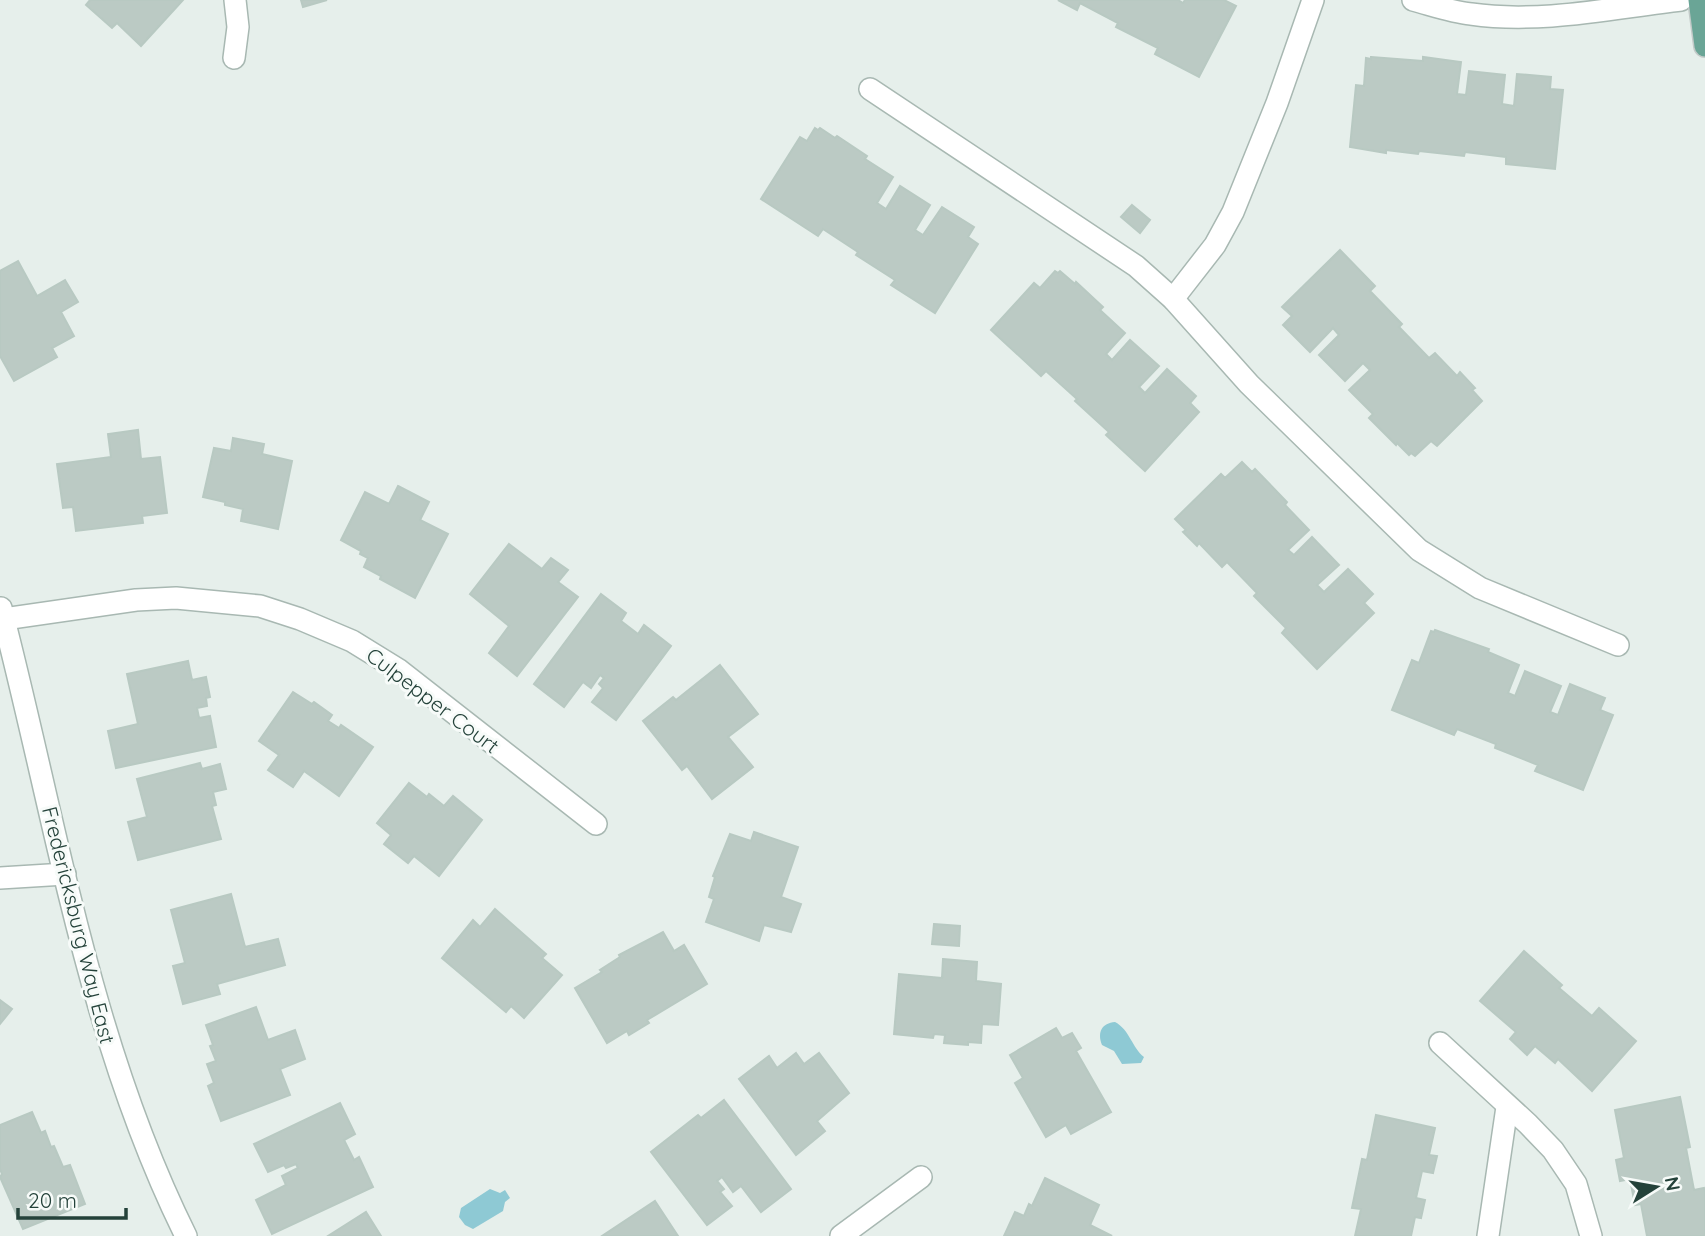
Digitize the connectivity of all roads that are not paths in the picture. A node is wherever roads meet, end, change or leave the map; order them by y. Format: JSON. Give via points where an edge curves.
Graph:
{"nodes":[{"id":1,"x":234,"y":0,"type":"edge"},
{"id":2,"x":1313,"y":0,"type":"edge"},
{"id":3,"x":1413,"y":0,"type":"edge"},
{"id":4,"x":1681,"y":0,"type":"edge"},
{"id":5,"x":1699,"y":0,"type":"edge"},
{"id":6,"x":1473,"y":7,"type":"edge"},
{"id":7,"x":1705,"y":46,"type":"edge"},
{"id":8,"x":234,"y":58,"type":"dead end"},
{"id":9,"x":870,"y":89,"type":"dead end"},
{"id":10,"x":1173,"y":299,"type":"junction"},
{"id":11,"x":2,"y":612,"type":"edge"},
{"id":12,"x":1618,"y":645,"type":"dead end"},
{"id":13,"x":596,"y":824,"type":"dead end"},
{"id":14,"x":65,"y":874,"type":"junction"},
{"id":15,"x":0,"y":878,"type":"edge"},
{"id":16,"x":1440,"y":1043,"type":"dead end"},
{"id":17,"x":1507,"y":1107,"type":"junction"},
{"id":18,"x":921,"y":1177,"type":"dead end"},
{"id":19,"x":187,"y":1236,"type":"edge"},
{"id":20,"x":841,"y":1236,"type":"edge"},
{"id":21,"x":1488,"y":1236,"type":"edge"},
{"id":22,"x":1591,"y":1236,"type":"edge"}],
"edges":[{"from":1,"to":8,"type":"street","via":[[238,27]]},
{"from":2,"to":10,"type":"street","via":[[1233,212],[1215,245]]},
{"from":3,"to":6,"type":"street"},
{"from":4,"to":6,"type":"street","via":[[1557,15]]},
{"from":5,"to":7,"type":"main road"},
{"from":9,"to":10,"type":"street","via":[[1136,266]]},
{"from":10,"to":12,"type":"street","via":[[1250,384],[1419,550],[1480,587]]},
{"from":11,"to":13,"type":"street","name":"Culpepper Court","via":[[197,598],[260,606],[300,619],[352,641],[398,670]]},
{"from":11,"to":14,"type":"street","name":"Fredericksburg Way East"},
{"from":14,"to":15,"type":"street"},
{"from":14,"to":19,"type":"street","name":"Fredericksburg Way East","via":[[107,1040]]},
{"from":16,"to":17,"type":"street"},
{"from":17,"to":21,"type":"street"},
{"from":17,"to":22,"type":"street","via":[[1543,1139],[1573,1177]]},
{"from":18,"to":20,"type":"street"}]}
